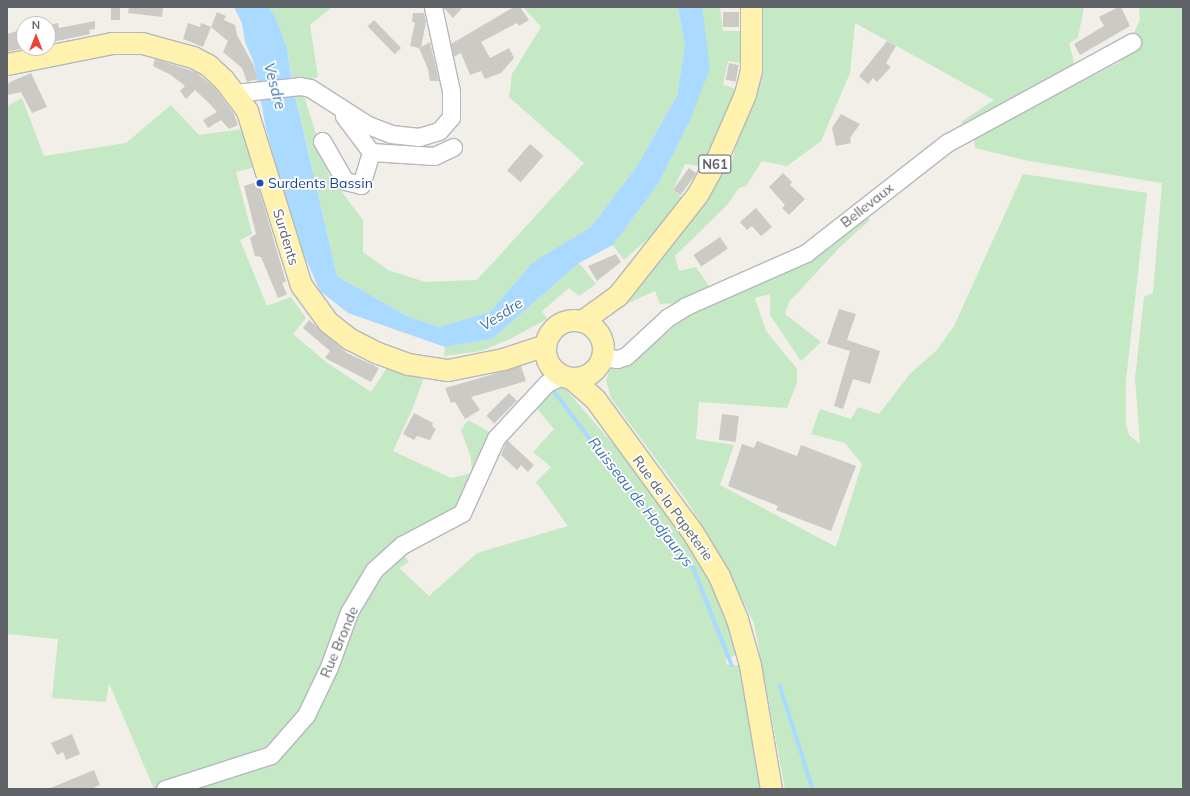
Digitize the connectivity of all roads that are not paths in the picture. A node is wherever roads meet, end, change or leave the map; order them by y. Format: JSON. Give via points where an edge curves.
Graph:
{"nodes":[{"id":1,"x":433,"y":7,"type":"edge"},
{"id":2,"x":751,"y":7,"type":"edge"},
{"id":3,"x":1132,"y":42,"type":"dead end"},
{"id":4,"x":7,"y":64,"type":"edge"},
{"id":5,"x":235,"y":93,"type":"junction"},
{"id":6,"x":338,"y":107,"type":"junction"},
{"id":7,"x":427,"y":134,"type":"junction"},
{"id":8,"x":322,"y":141,"type":"dead end"},
{"id":9,"x":453,"y":147,"type":"dead end"},
{"id":10,"x":371,"y":152,"type":"junction"},
{"id":11,"x":434,"y":156,"type":"junction"},
{"id":12,"x":618,"y":295,"type":"junction"},
{"id":13,"x":582,"y":321,"type":"junction"},
{"id":14,"x":545,"y":345,"type":"junction"},
{"id":15,"x":600,"y":356,"type":"junction"},
{"id":16,"x":566,"y":377,"type":"junction"},
{"id":17,"x":595,"y":399,"type":"junction"},
{"id":18,"x":165,"y":789,"type":"edge"},
{"id":19,"x":771,"y":789,"type":"edge"}],
"edges":[{"from":1,"to":7,"type":"street","via":[[451,91],[451,117],[439,131]]},
{"from":2,"to":12,"type":"main road","number":"N61","via":[[751,70],[745,94],[716,161],[697,195]]},
{"from":3,"to":15,"type":"street","name":"Bellevaux","via":[[947,143],[806,253],[686,306],[667,318],[626,356],[617,359]]},
{"from":4,"to":5,"type":"main road","name":"Surdents","via":[[112,43],[142,42],[173,49],[208,65]]},
{"from":5,"to":6,"type":"street","via":[[314,83]]},
{"from":5,"to":14,"type":"main road","name":"Surdents","via":[[254,132],[301,285],[328,322],[350,338],[378,353],[409,364],[448,370],[503,359]]},
{"from":6,"to":7,"type":"street","via":[[368,125],[391,134],[419,137]]},
{"from":6,"to":10,"type":"street"},
{"from":7,"to":11,"type":"street"},
{"from":8,"to":10,"type":"street","via":[[345,181],[361,185]]},
{"from":9,"to":11,"type":"street"},
{"from":10,"to":11,"type":"street"},
{"from":12,"to":13,"type":"main road","number":"N61"},
{"from":12,"to":15,"type":"main road","number":"N61"},
{"from":13,"to":14,"type":"main road","via":[[569,320],[558,325],[552,330]]},
{"from":13,"to":15,"type":"main road","via":[[596,329]]},
{"from":14,"to":16,"type":"main road","via":[[548,363]]},
{"from":15,"to":16,"type":"main road","via":[[586,376]]},
{"from":15,"to":17,"type":"main road"},
{"from":16,"to":17,"type":"main road","name":"Rue de la Papeterie"},
{"from":16,"to":18,"type":"street","name":"Rue Bronde","via":[[547,383],[496,438],[462,513],[402,546],[374,570],[349,612],[329,667],[306,715],[271,755]]},
{"from":17,"to":19,"type":"main road","name":"Rue de la Papeterie","via":[[710,557],[729,597],[750,665]]}]}
